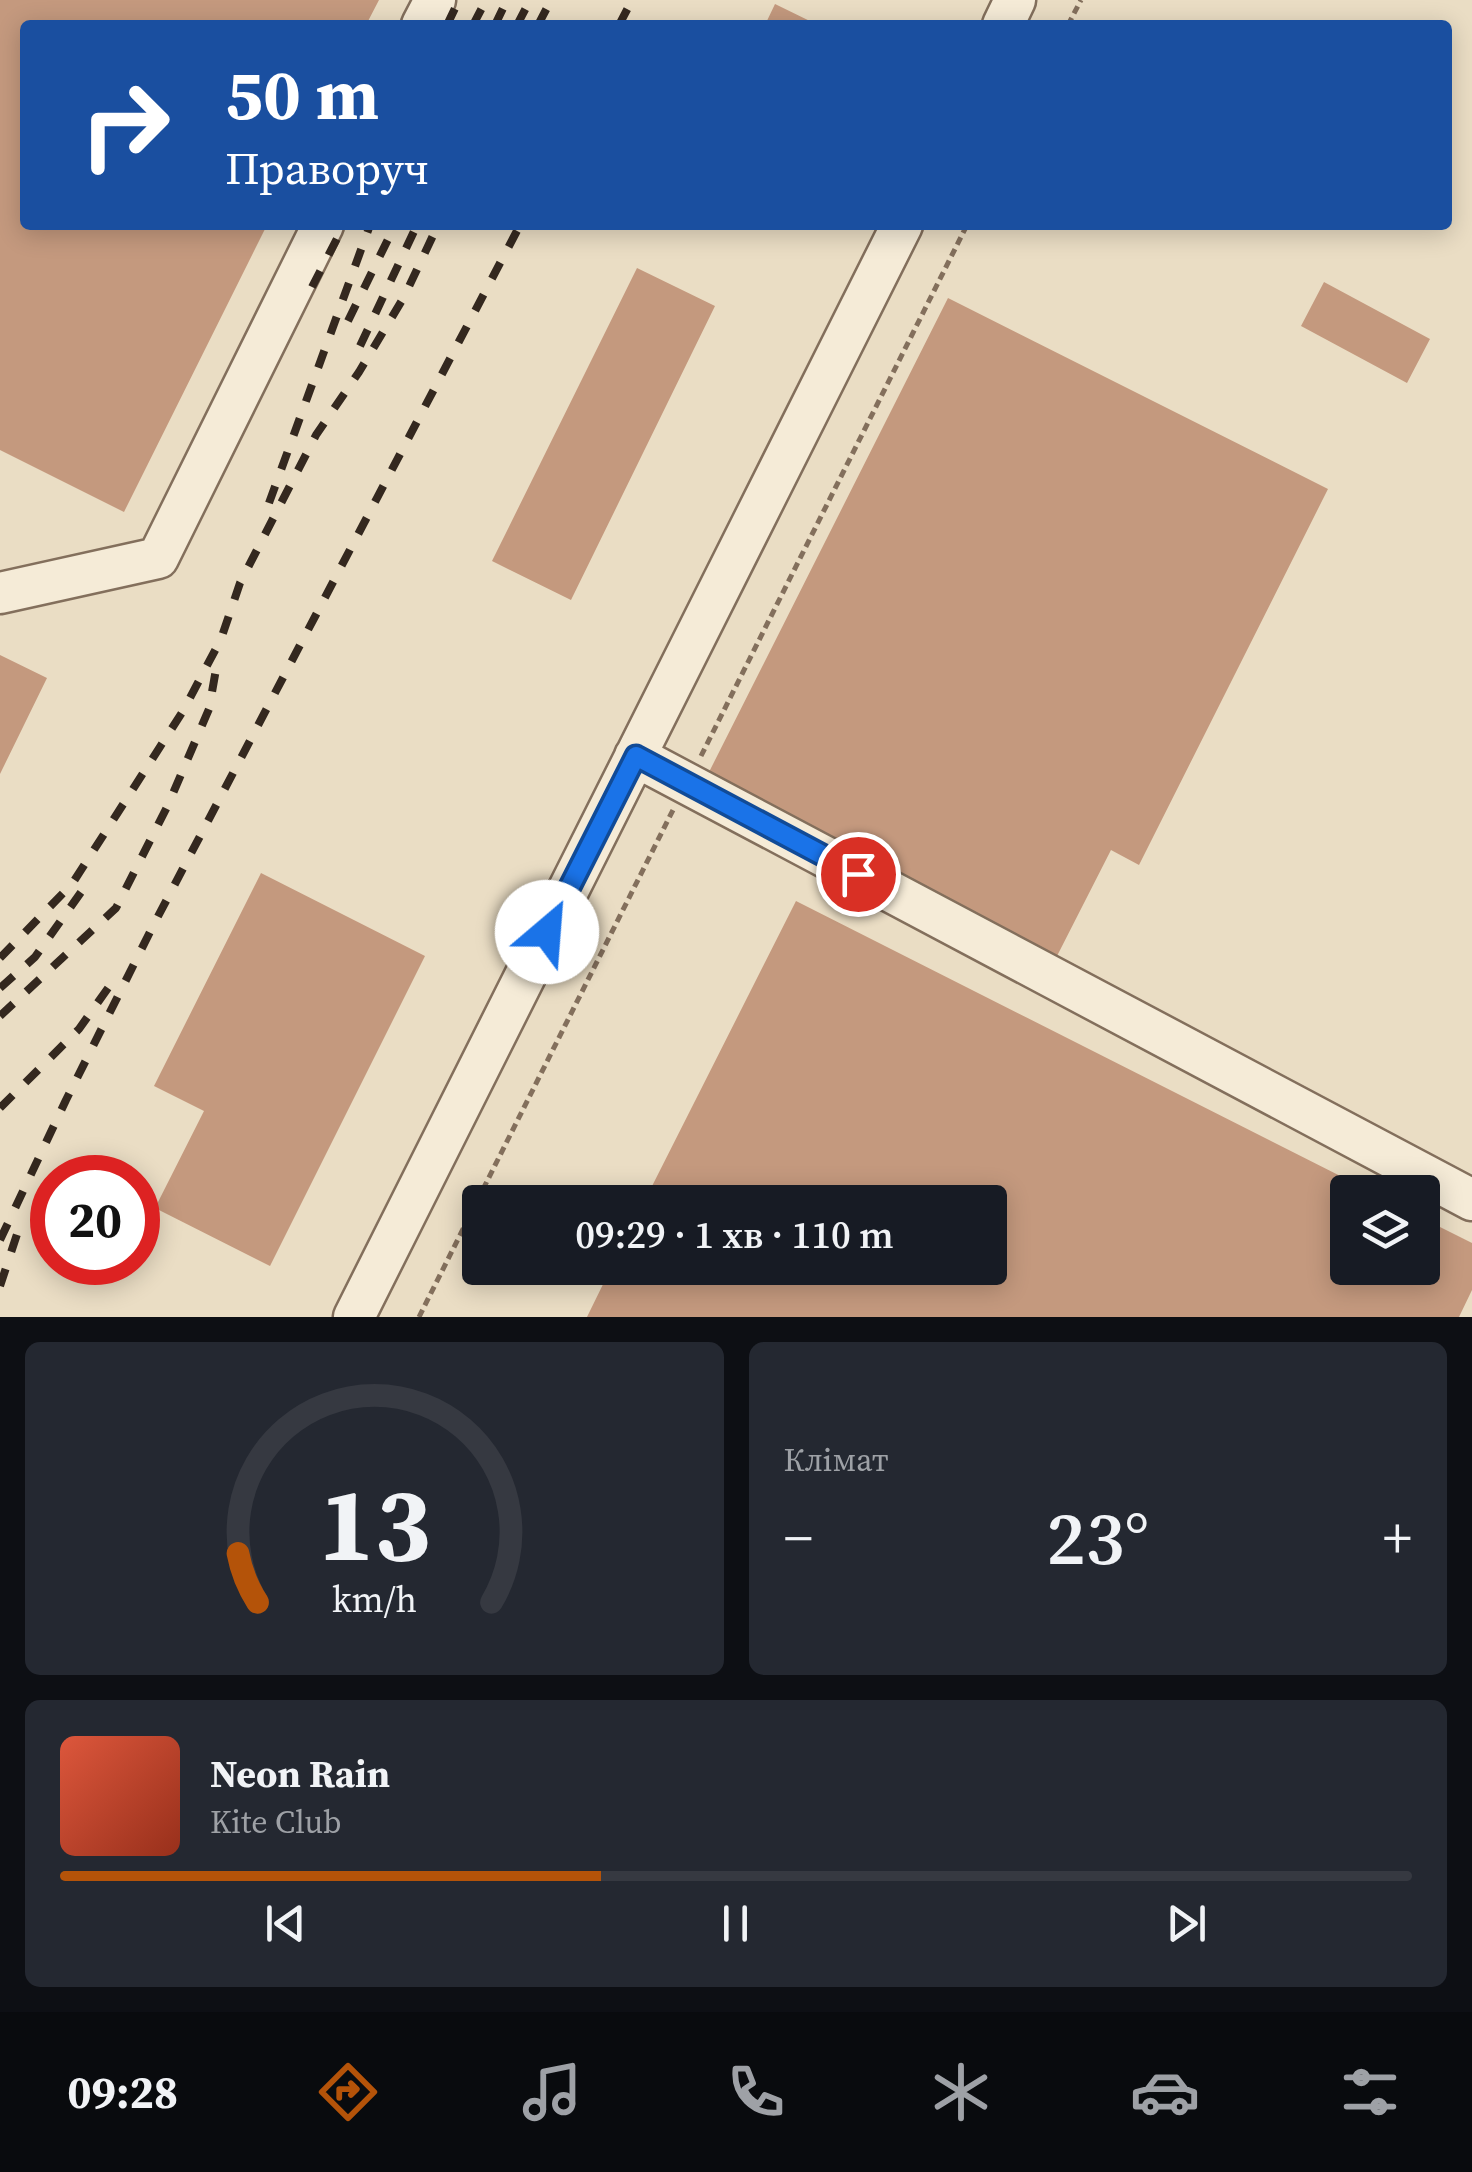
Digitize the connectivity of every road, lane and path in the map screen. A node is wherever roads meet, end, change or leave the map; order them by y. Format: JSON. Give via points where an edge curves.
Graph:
{"nodes":[{"id":1,"x":321,"y":230,"type":"edge"},
{"id":2,"x":899,"y":230,"type":"edge"},
{"id":3,"x":0,"y":593,"type":"edge"},
{"id":4,"x":636,"y":756,"type":"junction"},
{"id":5,"x":1472,"y":1200,"type":"edge"},
{"id":6,"x":354,"y":1317,"type":"edge"}],
"edges":[{"from":1,"to":3,"type":"lane","via":[[158,558]]},
{"from":2,"to":4,"type":"lane"},
{"from":4,"to":5,"type":"lane"},
{"from":4,"to":6,"type":"lane"}]}
